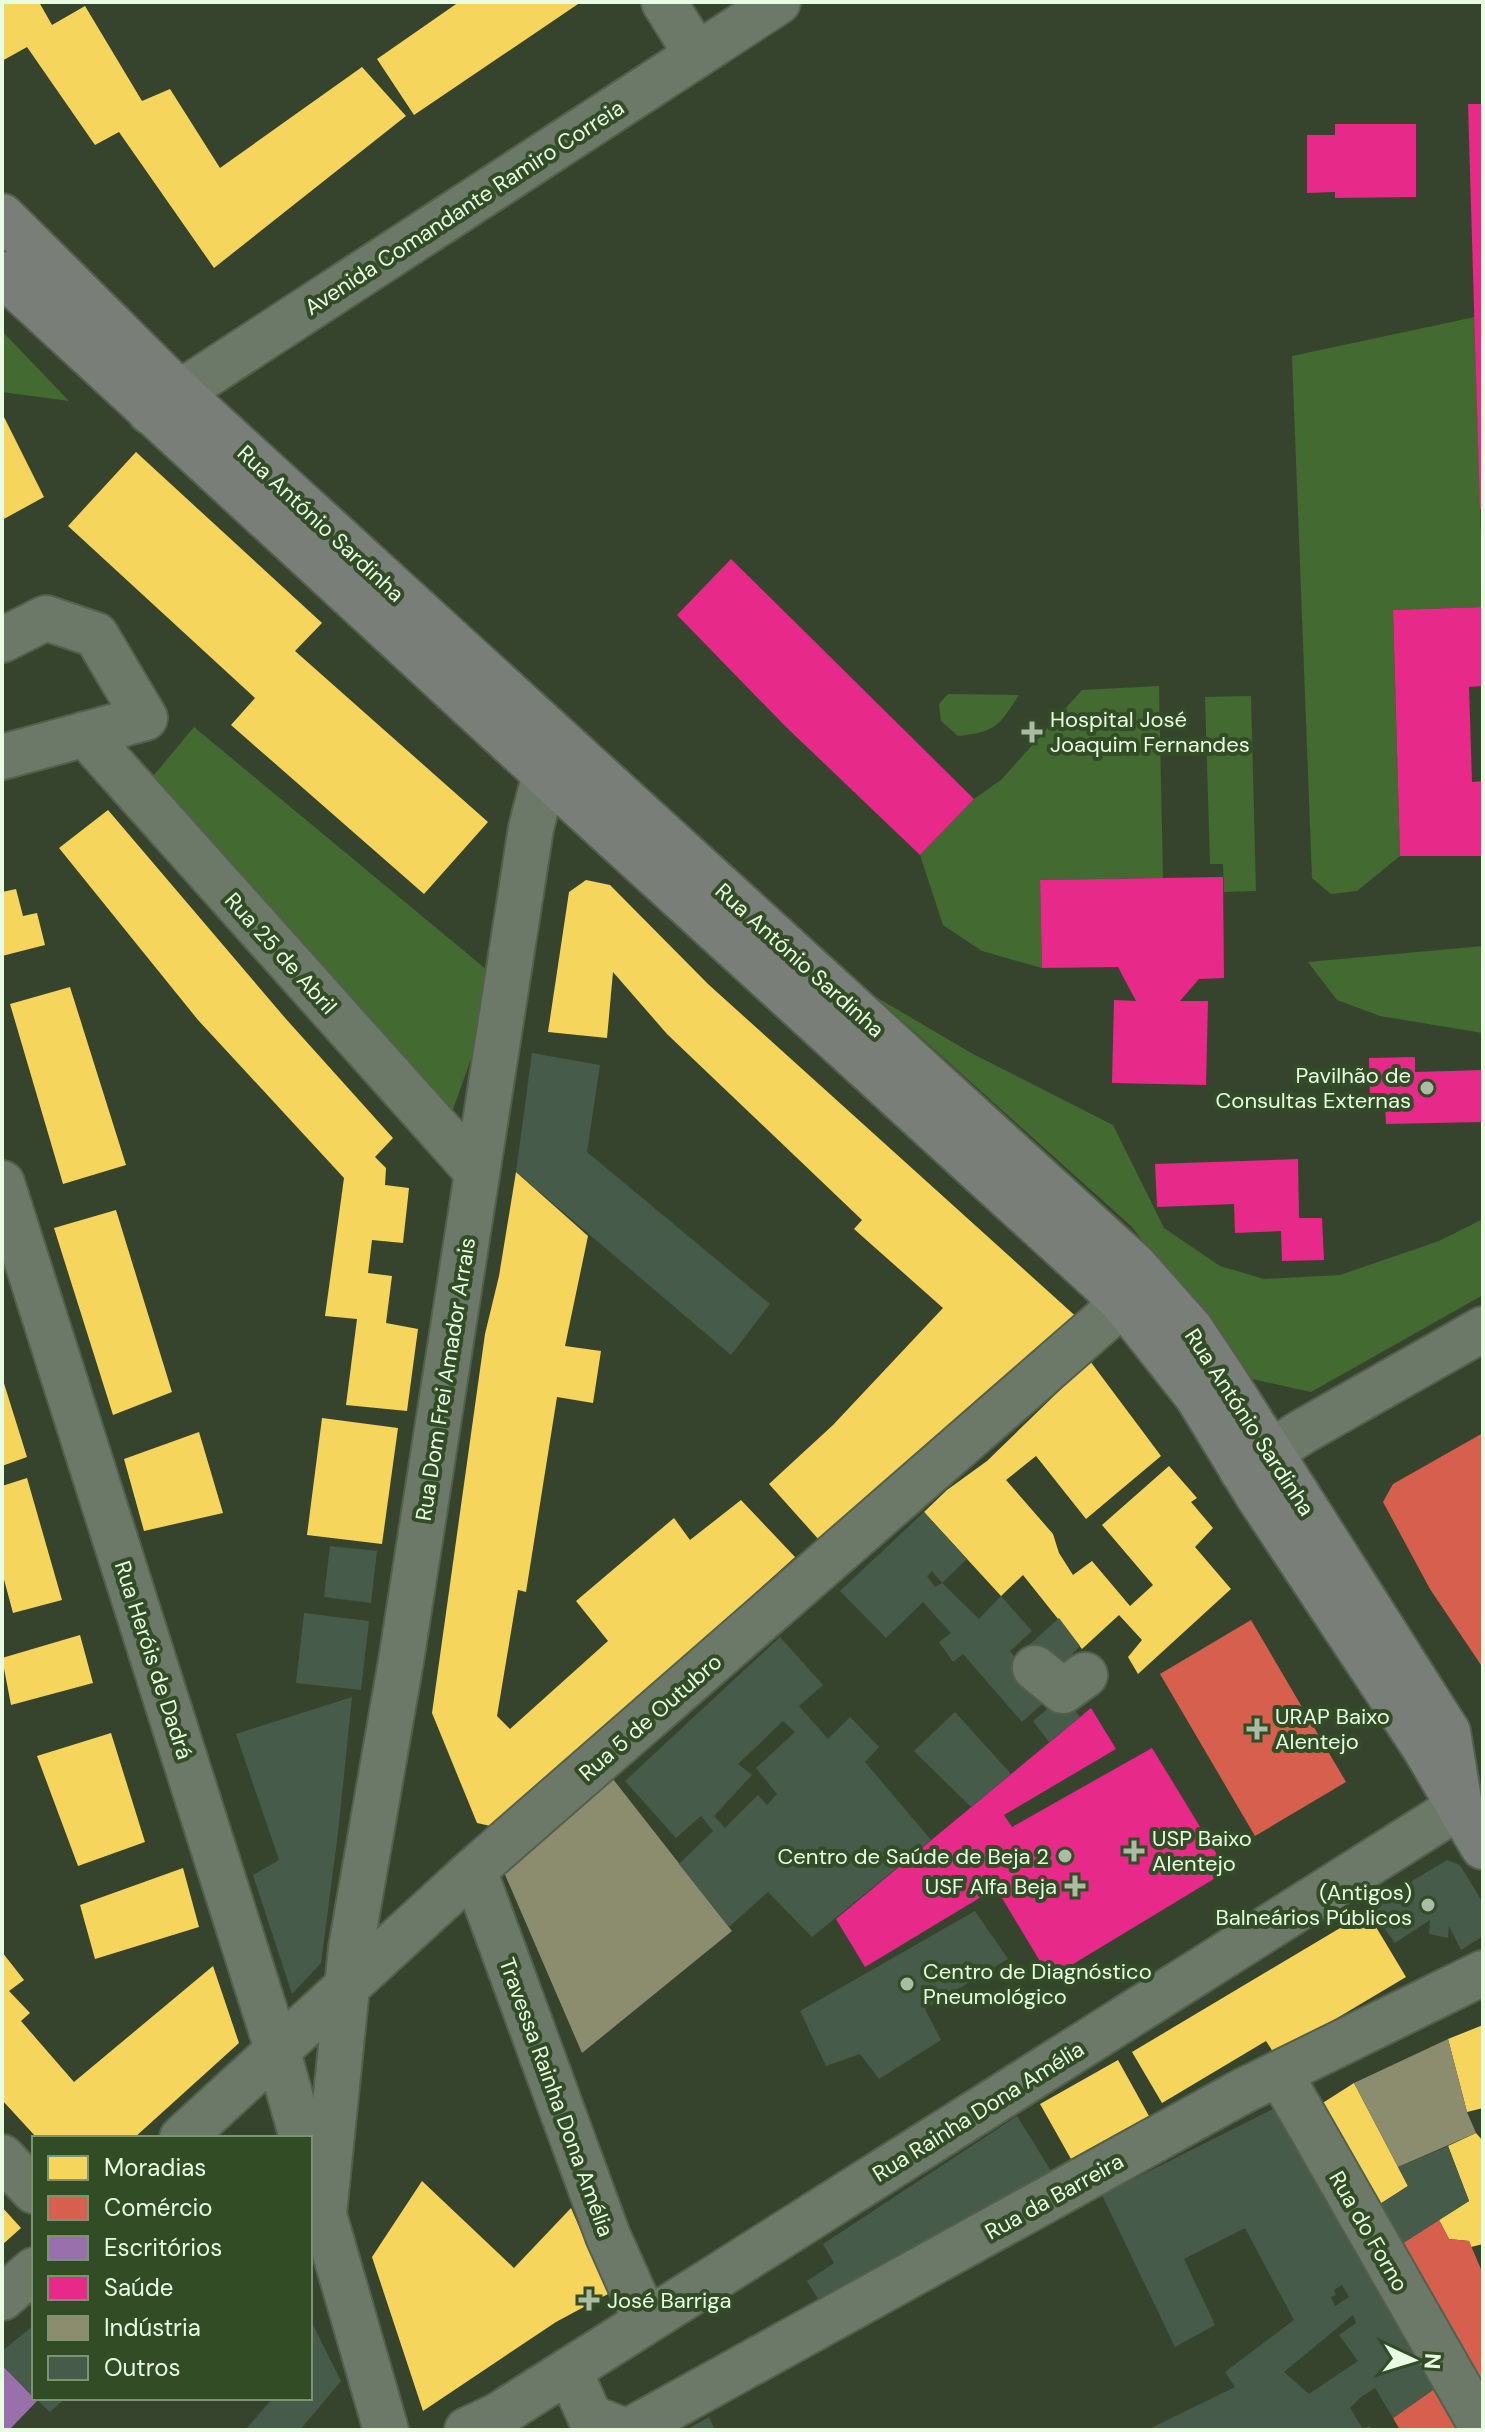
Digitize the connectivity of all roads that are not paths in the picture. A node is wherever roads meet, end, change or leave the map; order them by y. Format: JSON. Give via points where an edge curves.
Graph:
{"nodes":[{"id":1,"x":664,"y":2,"type":"edge"},
{"id":2,"x":778,"y":2,"type":"edge"},
{"id":3,"x":697,"y":55,"type":"junction"},
{"id":4,"x":2,"y":216,"type":"edge"},
{"id":5,"x":2,"y":274,"type":"edge"},
{"id":6,"x":165,"y":402,"type":"junction"},
{"id":7,"x":2,"y":640,"type":"edge"},
{"id":8,"x":85,"y":734,"type":"junction"},
{"id":9,"x":2,"y":757,"type":"edge"},
{"id":10,"x":545,"y":774,"type":"junction"},
{"id":11,"x":477,"y":1172,"type":"junction"},
{"id":12,"x":2,"y":1183,"type":"edge"},
{"id":13,"x":1121,"y":1300,"type":"junction"},
{"id":14,"x":1483,"y":1329,"type":"edge"},
{"id":15,"x":1257,"y":1461,"type":"junction"},
{"id":16,"x":1035,"y":1668,"type":"dead end"},
{"id":17,"x":1085,"y":1675,"type":"dead end"},
{"id":18,"x":1472,"y":1799,"type":"edge"},
{"id":19,"x":1483,"y":1847,"type":"edge"},
{"id":20,"x":474,"y":1870,"type":"junction"},
{"id":21,"x":1483,"y":1973,"type":"edge"},
{"id":22,"x":347,"y":1984,"type":"junction"},
{"id":23,"x":278,"y":2052,"type":"junction"},
{"id":24,"x":1280,"y":2074,"type":"junction"},
{"id":25,"x":184,"y":2136,"type":"edge"},
{"id":26,"x":301,"y":2136,"type":"edge"},
{"id":27,"x":2,"y":2157,"type":"edge"},
{"id":28,"x":312,"y":2172,"type":"edge"},
{"id":29,"x":32,"y":2189,"type":"edge"},
{"id":30,"x":324,"y":2213,"type":"junction"},
{"id":31,"x":32,"y":2272,"type":"edge"},
{"id":32,"x":2,"y":2298,"type":"edge"},
{"id":33,"x":646,"y":2321,"type":"junction"},
{"id":34,"x":569,"y":2370,"type":"junction"},
{"id":35,"x":485,"y":2425,"type":"edge"},
{"id":36,"x":1483,"y":2429,"type":"edge"},
{"id":37,"x":386,"y":2430,"type":"edge"},
{"id":38,"x":622,"y":2430,"type":"edge"},
{"id":39,"x":630,"y":2430,"type":"edge"}],
"edges":[{"from":1,"to":3,"type":"street"},
{"from":2,"to":3,"type":"street","name":"Avenida Comandante Ramiro Correia"},
{"from":3,"to":6,"type":"street","name":"Avenida Comandante Ramiro Correia"},
{"from":4,"to":6,"type":"main road","name":"Rua António Sardinha"},
{"from":5,"to":6,"type":"main road","name":"Rua António Sardinha"},
{"from":6,"to":10,"type":"main road","name":"Rua António Sardinha"},
{"from":6,"to":15,"type":"main road","name":"Rua António Sardinha","via":[[1135,1266],[1190,1328]]},
{"from":7,"to":8,"type":"street","via":[[46,618],[96,635],[145,718]]},
{"from":8,"to":9,"type":"street"},
{"from":8,"to":11,"type":"street","name":"Rua 25 de Abril"},
{"from":10,"to":11,"type":"street","name":"Rua Dom Frei Amador Arrais","via":[[531,828]]},
{"from":10,"to":13,"type":"main road","name":"Rua António Sardinha"},
{"from":11,"to":22,"type":"street","name":"Rua Dom Frei Amador Arrais"},
{"from":12,"to":23,"type":"street","name":"Rua Heróis de Dadrá"},
{"from":13,"to":15,"type":"main road","name":"Rua António Sardinha"},
{"from":13,"to":20,"type":"street","name":"Rua 5 de Outubro","via":[[1081,1341]]},
{"from":14,"to":15,"type":"street"},
{"from":15,"to":18,"type":"main road","name":"Rua António Sardinha","via":[[1448,1732]]},
{"from":16,"to":17,"type":"street","via":[[1063,1691]]},
{"from":18,"to":19,"type":"main road","name":"Rua António Sardinha"},
{"from":18,"to":33,"type":"street","name":"Rua Rainha Dona Amélia"},
{"from":20,"to":22,"type":"street","name":"Rua 5 de Outubro"},
{"from":20,"to":33,"type":"street","name":"Travessa Rainha Dona Amélia","via":[[608,2236]]},
{"from":21,"to":24,"type":"street","name":"Rua da Barreira"},
{"from":22,"to":23,"type":"street","name":"Rua 5 de Outubro"},
{"from":22,"to":30,"type":"street","name":"Rua Dom Frei Amador Arrais"},
{"from":23,"to":25,"type":"street","name":"Rua 5 de Outubro"},
{"from":23,"to":26,"type":"street","name":"Rua Heróis de Dadrá"},
{"from":24,"to":36,"type":"street","name":"Rua do Forno"},
{"from":24,"to":39,"type":"street","name":"Rua da Barreira"},
{"from":27,"to":29,"type":"street"},
{"from":28,"to":30,"type":"street"},
{"from":30,"to":37,"type":"street"},
{"from":31,"to":32,"type":"street"},
{"from":33,"to":34,"type":"street","name":"Rua Rainha Dona Amélia"},
{"from":34,"to":35,"type":"street","name":"Rua Rainha Dona Amélia"},
{"from":34,"to":38,"type":"street","via":[[590,2417]]}]}
